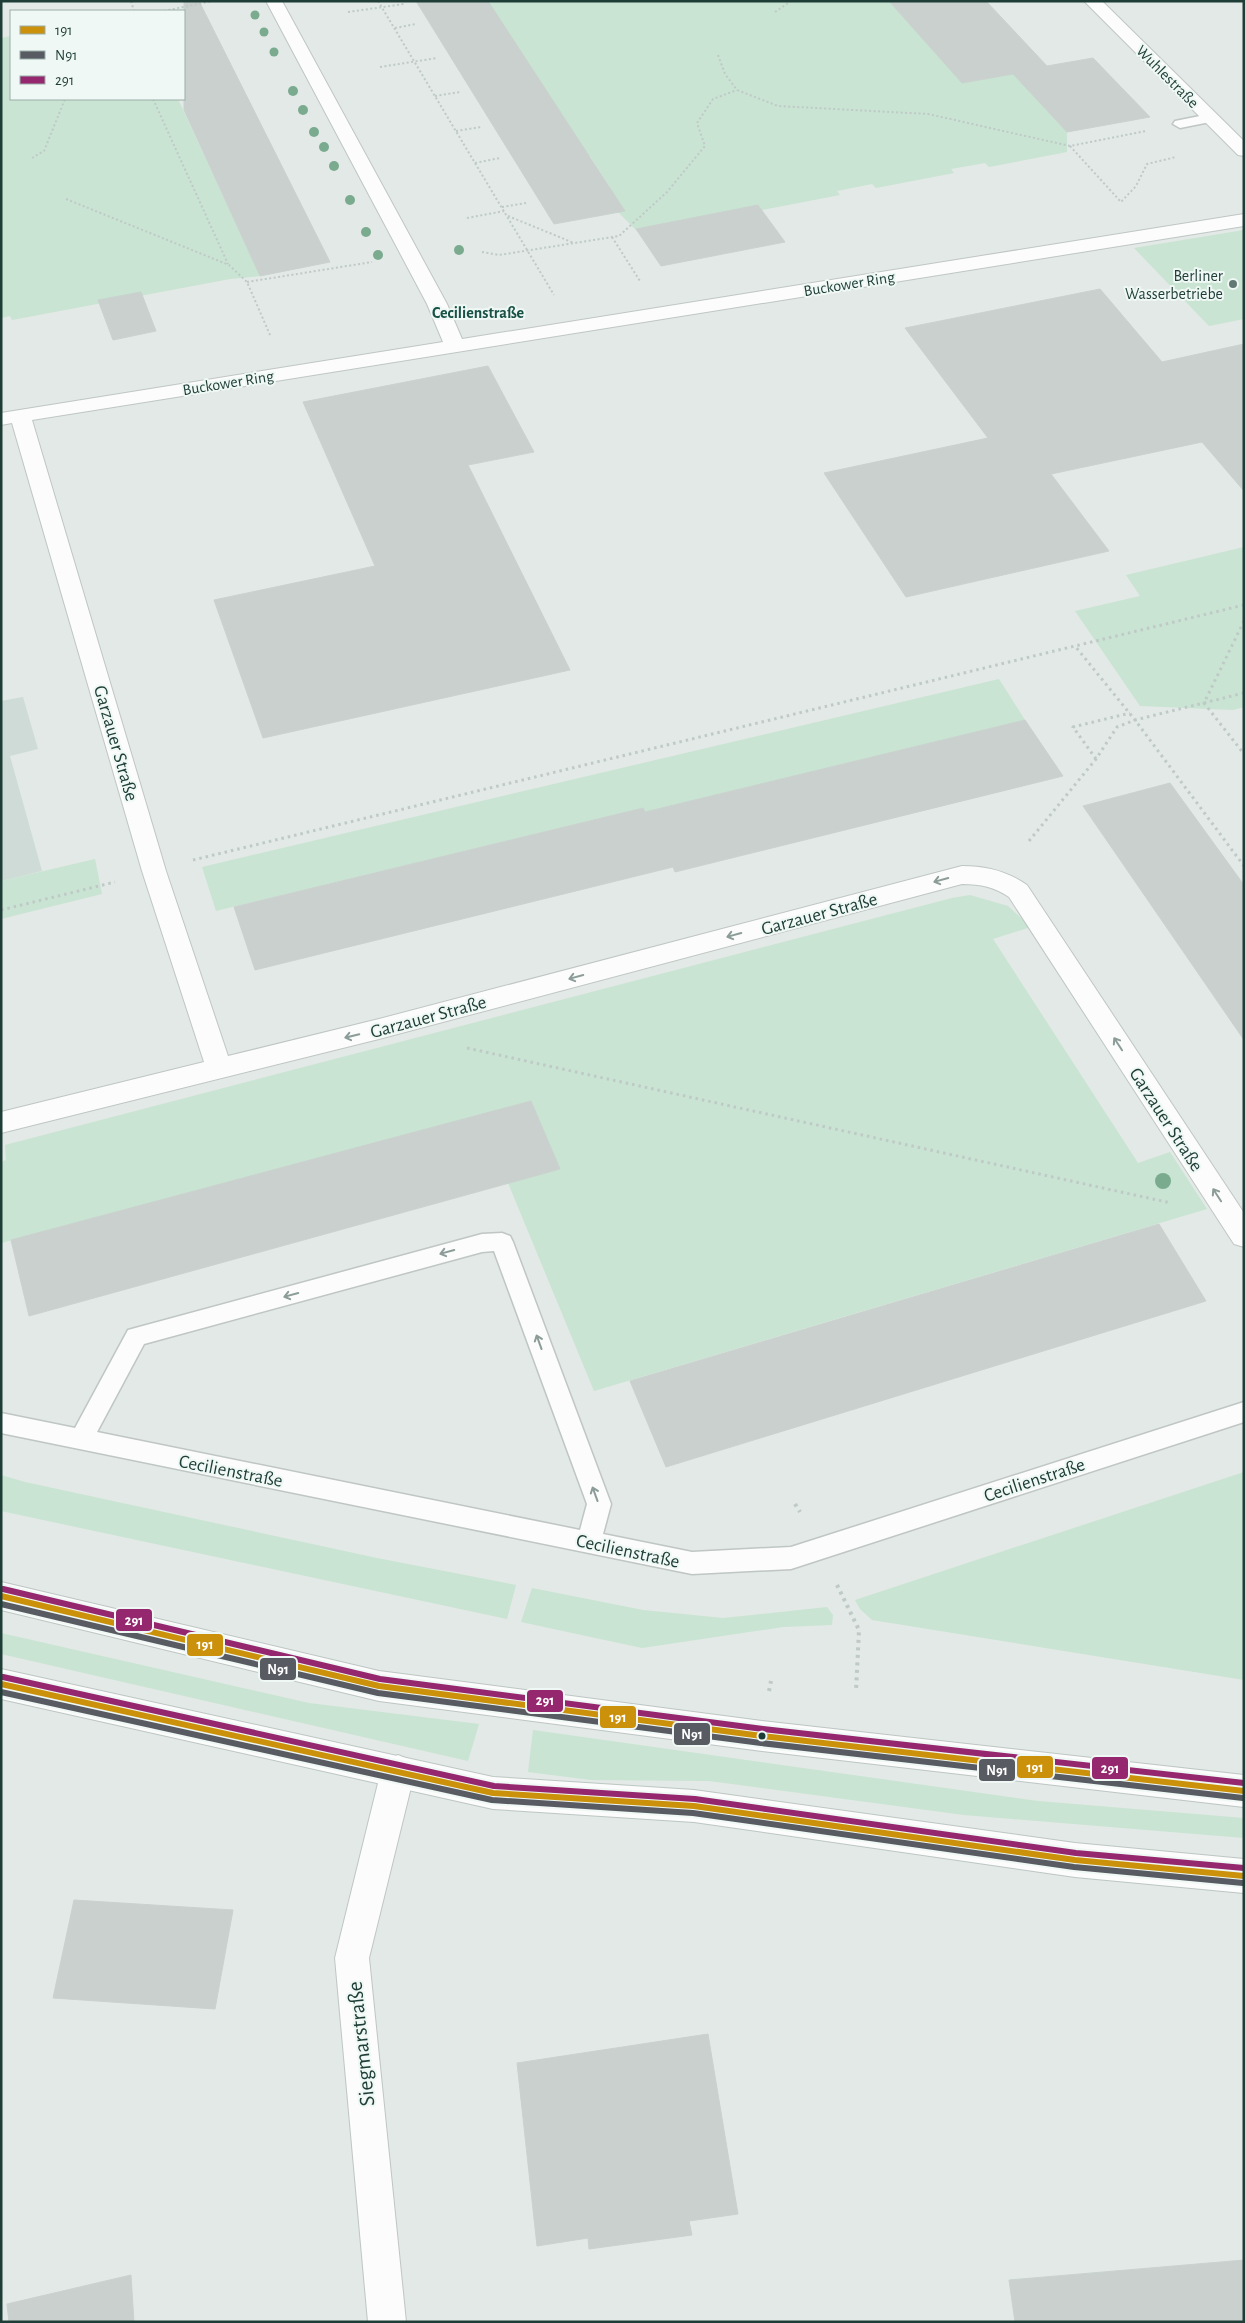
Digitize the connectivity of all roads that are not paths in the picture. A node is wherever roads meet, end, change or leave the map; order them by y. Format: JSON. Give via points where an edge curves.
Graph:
{"nodes":[{"id":1,"x":274,"y":1,"type":"edge"},
{"id":2,"x":1092,"y":1,"type":"edge"},
{"id":3,"x":1210,"y":118,"type":"junction"},
{"id":4,"x":1180,"y":124,"type":"road end"},
{"id":5,"x":1244,"y":151,"type":"edge"},
{"id":6,"x":1244,"y":220,"type":"edge"},
{"id":7,"x":455,"y":346,"type":"junction"},
{"id":8,"x":11,"y":417,"type":"edge"},
{"id":9,"x":219,"y":1069,"type":"junction"},
{"id":10,"x":1,"y":1123,"type":"edge"},
{"id":11,"x":1244,"y":1236,"type":"edge"},
{"id":12,"x":1244,"y":1412,"type":"edge"},
{"id":13,"x":1,"y":1423,"type":"edge"},
{"id":14,"x":81,"y":1440,"type":"junction"},
{"id":15,"x":589,"y":1541,"type":"junction"},
{"id":16,"x":1,"y":1596,"type":"edge"},
{"id":17,"x":1,"y":1684,"type":"edge"},
{"id":18,"x":398,"y":1771,"type":"junction"},
{"id":19,"x":1244,"y":1791,"type":"edge"},
{"id":20,"x":1244,"y":1876,"type":"edge"},
{"id":21,"x":387,"y":2322,"type":"edge"}],
"edges":[{"from":1,"to":7,"type":"street","via":[[437,304]]},
{"from":2,"to":3,"type":"street","name":"Wuhlestraße"},
{"from":3,"to":4,"type":"lane"},
{"from":3,"to":5,"type":"street","name":"Wuhlestraße"},
{"from":6,"to":7,"type":"street","name":"Buckower Ring"},
{"from":7,"to":8,"type":"street","name":"Buckower Ring"},
{"from":8,"to":9,"type":"street","name":"Garzauer Straße"},
{"from":9,"to":10,"type":"street","name":"Garzauer Straße"},
{"from":11,"to":9,"type":"street","name":"Garzauer Straße","one_way":true,"via":[[1018,891],[989,876],[962,875]]},
{"from":12,"to":15,"type":"lane","name":"Cecilienstraße","via":[[791,1558],[692,1563]]},
{"from":13,"to":14,"type":"lane","name":"Cecilienstraße"},
{"from":14,"to":15,"type":"lane","name":"Cecilienstraße"},
{"from":15,"to":14,"type":"lane","one_way":true,"via":[[599,1504],[502,1242],[482,1243],[136,1337]]},
{"from":16,"to":19,"type":"street","via":[[379,1686],[762,1736]]},
{"from":17,"to":18,"type":"street"},
{"from":18,"to":20,"type":"street","via":[[493,1793],[694,1806],[1075,1860]]},
{"from":18,"to":21,"type":"street","name":"Siegmarstraße","via":[[352,1958]]}]}
